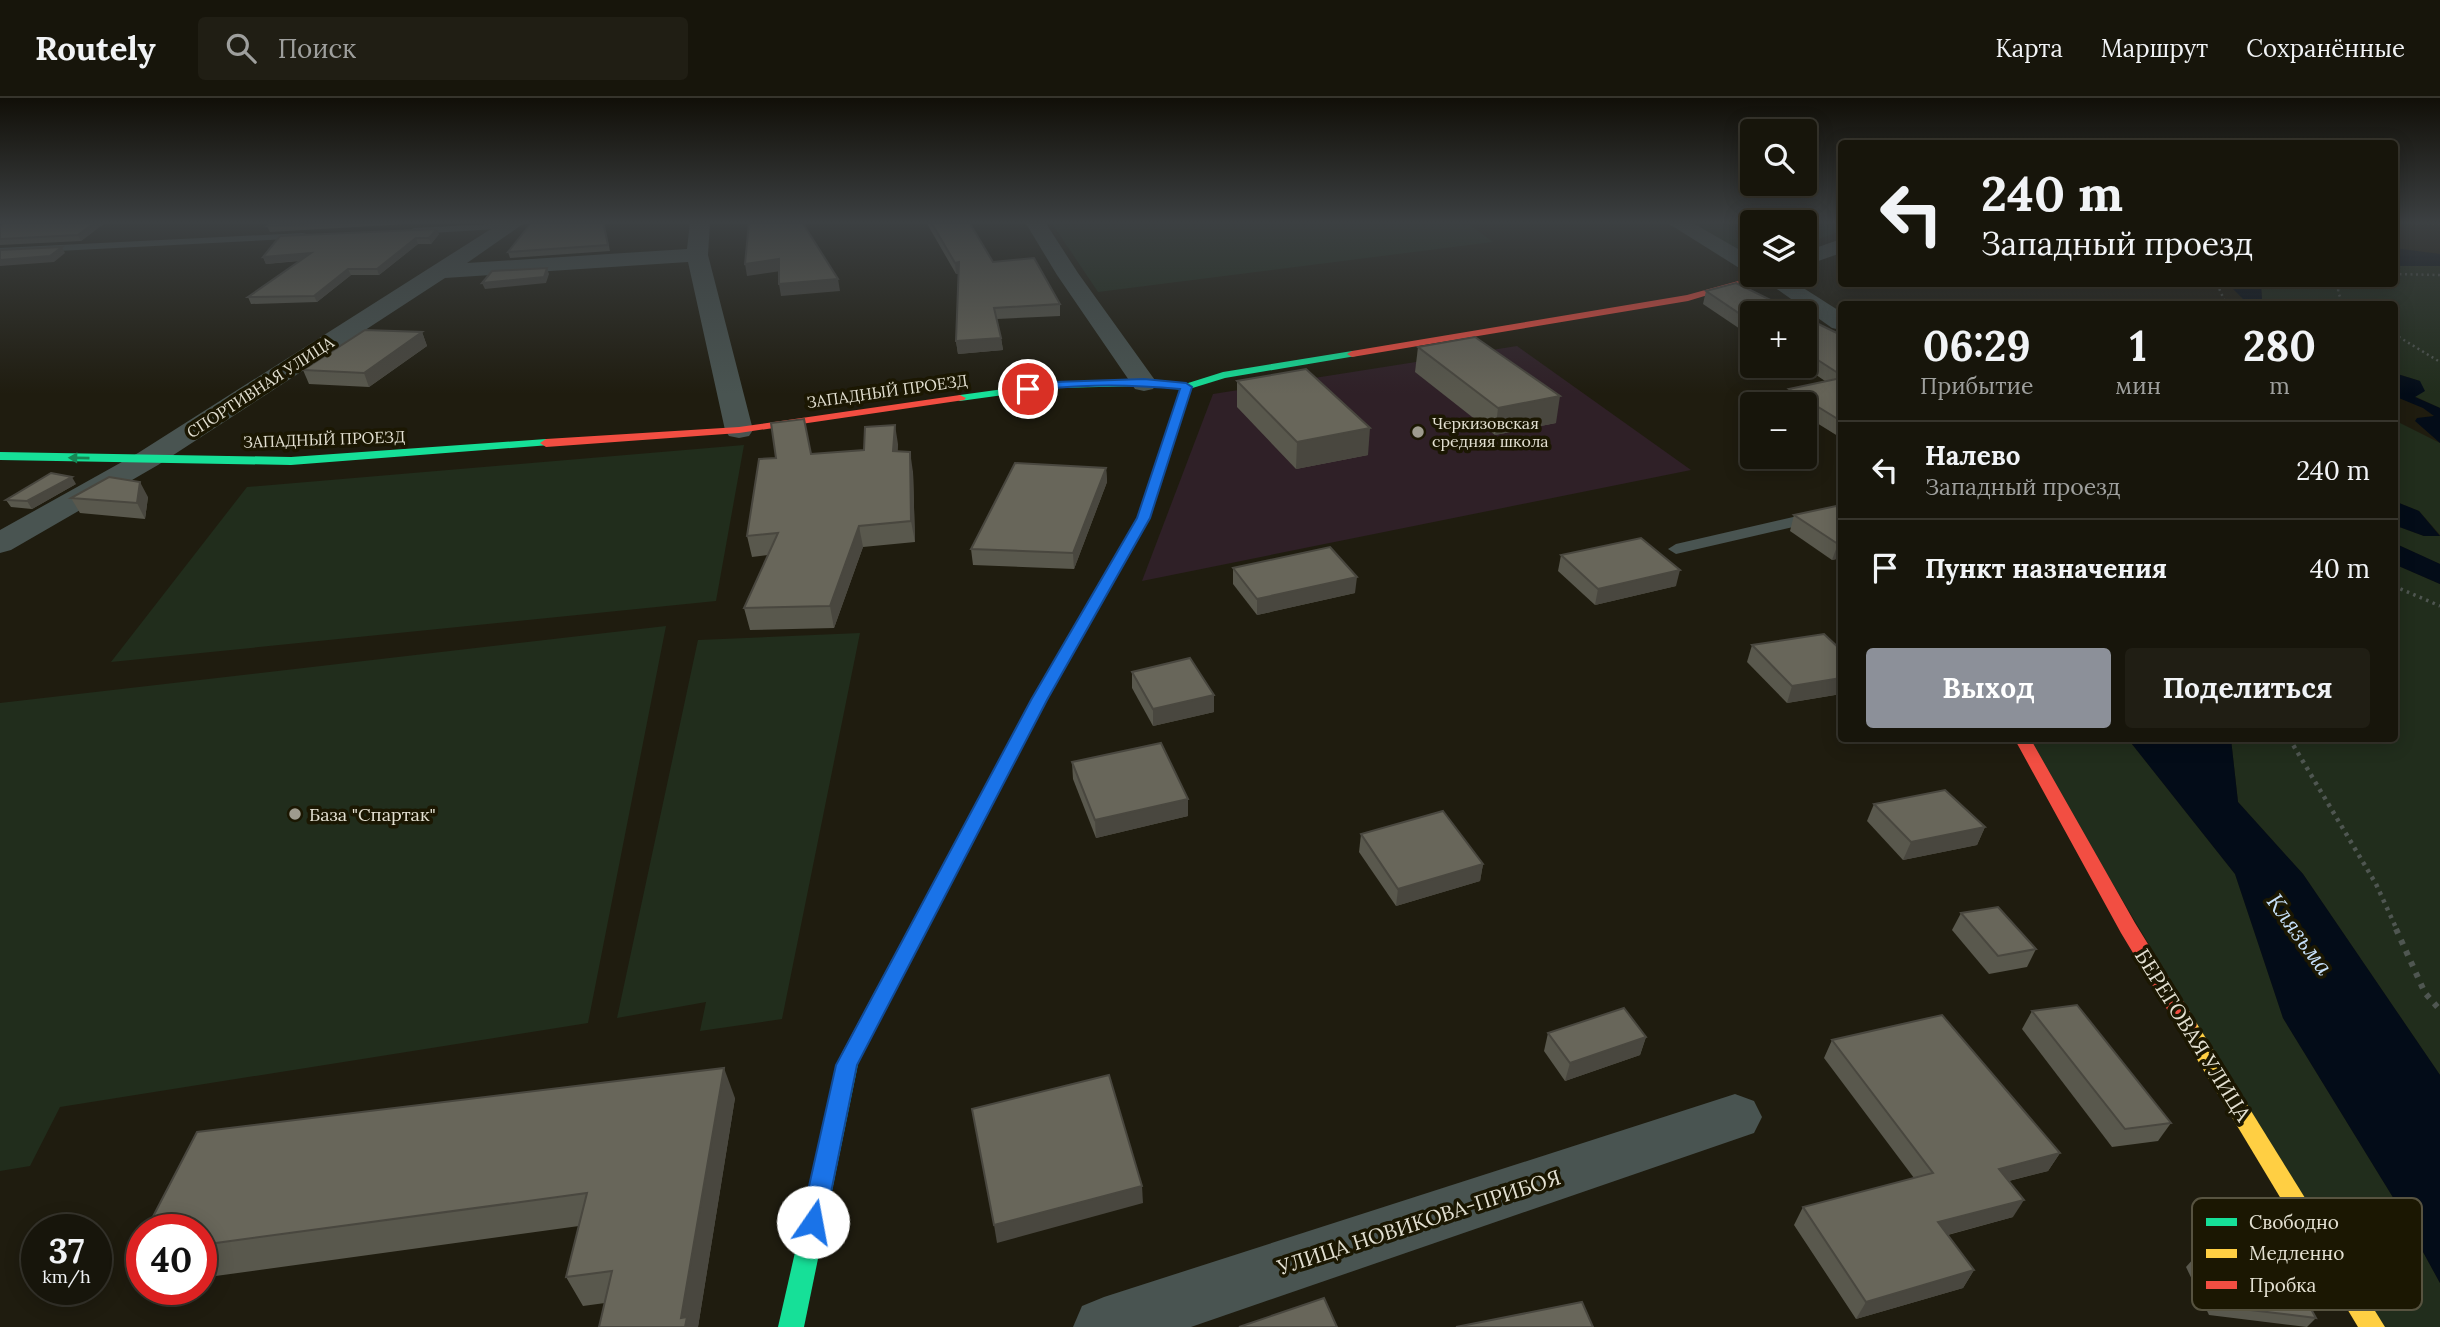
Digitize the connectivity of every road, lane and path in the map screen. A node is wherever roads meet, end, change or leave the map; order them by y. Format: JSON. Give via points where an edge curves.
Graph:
{"nodes":[{"id":1,"x":427,"y":279,"type":"edge"},
{"id":2,"x":703,"y":279,"type":"edge"},
{"id":3,"x":1071,"y":279,"type":"edge"},
{"id":4,"x":1740,"y":283,"type":"edge"},
{"id":5,"x":1786,"y":287,"type":"edge"},
{"id":6,"x":1838,"y":321,"type":"edge"},
{"id":7,"x":2398,"y":336,"type":"edge"},
{"id":8,"x":2440,"y":362,"type":"edge"},
{"id":9,"x":1144,"y":383,"type":"junction"},
{"id":10,"x":1186,"y":387,"type":"junction"},
{"id":11,"x":739,"y":430,"type":"junction"},
{"id":12,"x":0,"y":456,"type":"edge"},
{"id":13,"x":148,"y":459,"type":"junction"},
{"id":14,"x":1838,"y":512,"type":"edge"},
{"id":15,"x":0,"y":542,"type":"edge"},
{"id":16,"x":1676,"y":549,"type":"dead end"},
{"id":17,"x":2398,"y":588,"type":"edge"},
{"id":18,"x":2440,"y":606,"type":"edge"},
{"id":19,"x":2024,"y":742,"type":"edge"},
{"id":20,"x":2291,"y":742,"type":"edge"},
{"id":21,"x":2440,"y":1010,"type":"edge"},
{"id":22,"x":1735,"y":1117,"type":"dead end"},
{"id":23,"x":2293,"y":1198,"type":"edge"},
{"id":24,"x":2362,"y":1310,"type":"edge"},
{"id":25,"x":791,"y":1327,"type":"edge"},
{"id":26,"x":1104,"y":1327,"type":"edge"},
{"id":27,"x":2372,"y":1327,"type":"edge"}],
"edges":[{"from":1,"to":13,"type":"street","name":"СПОРТИВНАЯ УЛИЦА"},
{"from":2,"to":11,"type":"street"},
{"from":3,"to":9,"type":"street"},
{"from":4,"to":10,"type":"street","name":"ЗАПАДНЫЙ ПРОЕЗД","via":[[1688,298],[1223,375]]},
{"from":5,"to":6,"type":"street"},
{"from":7,"to":8,"type":"path"},
{"from":9,"to":10,"type":"street","name":"ЗАПАДНЫЙ ПРОЕЗД"},
{"from":9,"to":11,"type":"street","name":"ЗАПАДНЫЙ ПРОЕЗД","via":[[1054,385]]},
{"from":10,"to":25,"type":"street","via":[[1144,518],[1039,700],[846,1065]]},
{"from":11,"to":13,"type":"street","name":"ЗАПАДНЫЙ ПРОЕЗД","via":[[291,461]]},
{"from":13,"to":12,"type":"street","name":"ЗАПАДНЫЙ ПРОЕЗД","one_way":true},
{"from":13,"to":15,"type":"street","name":"СПОРТИВНАЯ УЛИЦА"},
{"from":14,"to":16,"type":"lane"},
{"from":17,"to":18,"type":"path"},
{"from":19,"to":23,"type":"street","name":"БЕРЕГОВАЯ УЛИЦА","via":[[2128,928]]},
{"from":20,"to":21,"type":"path","via":[[2376,884],[2425,993]]},
{"from":22,"to":26,"type":"street","name":"УЛИЦА НОВИКОВА-ПРИБОЯ"},
{"from":24,"to":27,"type":"street","name":"БЕРЕГОВАЯ УЛИЦА"}]}
